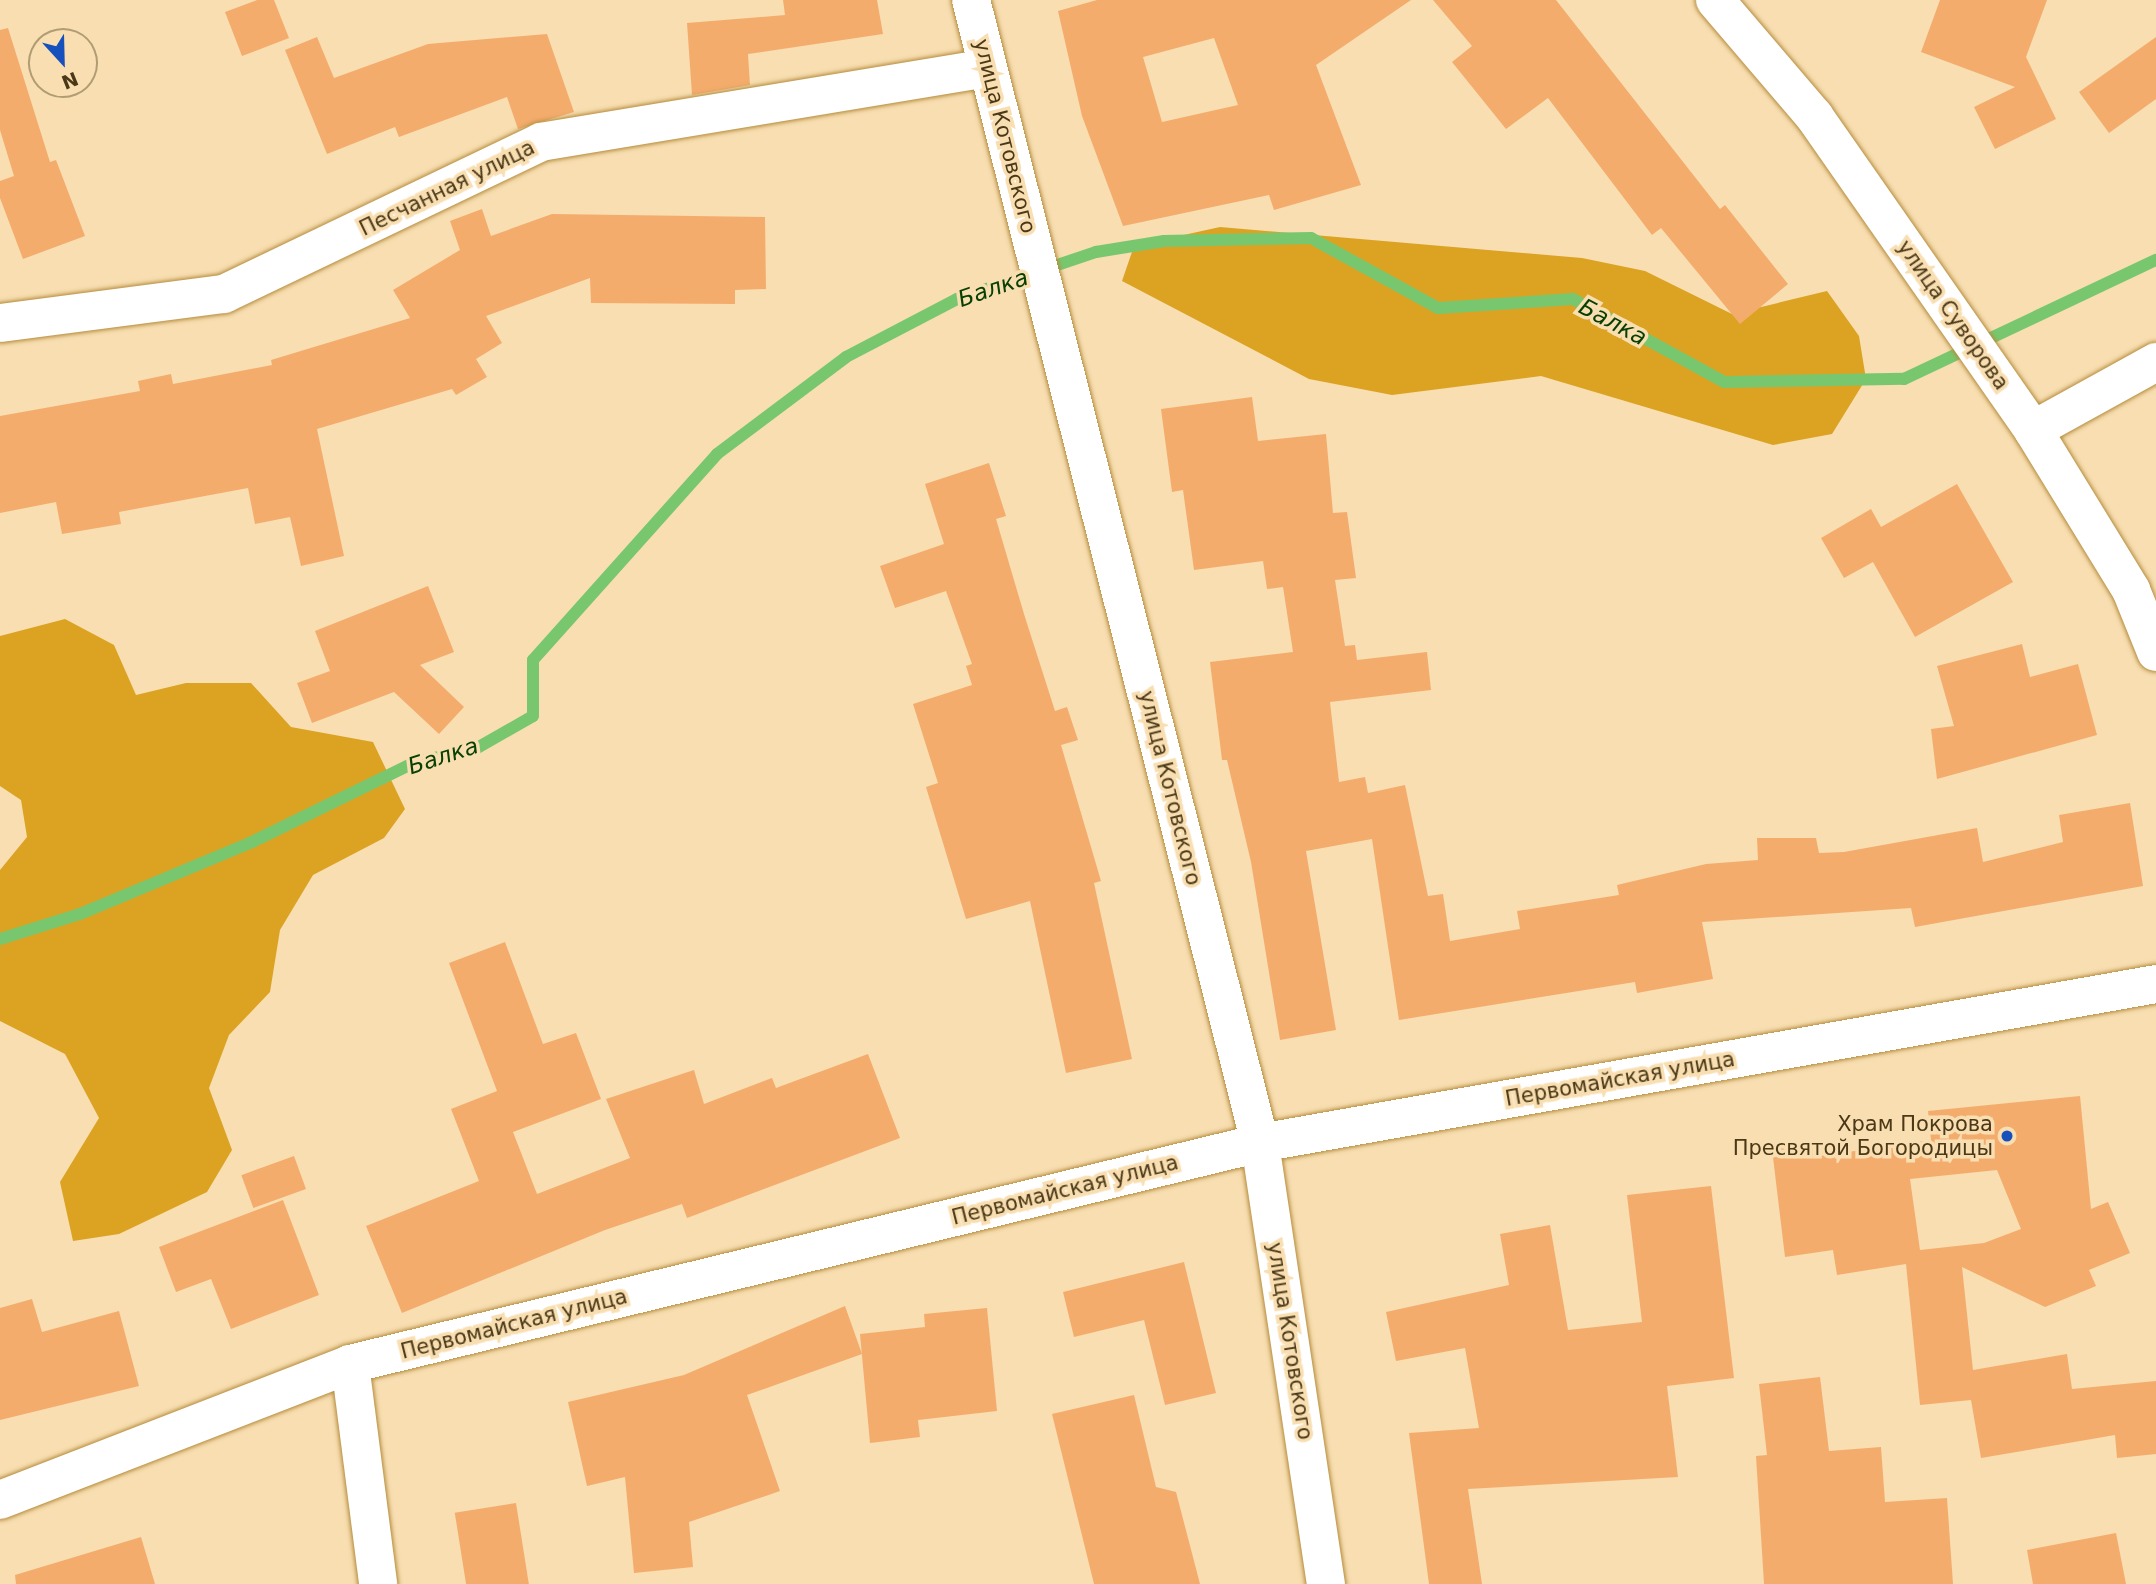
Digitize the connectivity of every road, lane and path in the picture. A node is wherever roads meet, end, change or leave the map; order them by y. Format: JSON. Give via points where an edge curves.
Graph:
{"nodes":[{"id":1,"x":971,"y":0,"type":"edge"},
{"id":2,"x":1715,"y":0,"type":"edge"},
{"id":3,"x":987,"y":68,"type":"junction"},
{"id":4,"x":0,"y":323,"type":"edge"},
{"id":5,"x":2156,"y":362,"type":"edge"},
{"id":6,"x":2033,"y":430,"type":"junction"},
{"id":7,"x":2156,"y":652,"type":"edge"},
{"id":8,"x":2156,"y":984,"type":"edge"},
{"id":9,"x":1260,"y":1143,"type":"junction"},
{"id":10,"x":350,"y":1364,"type":"junction"},
{"id":11,"x":0,"y":1500,"type":"edge"},
{"id":12,"x":378,"y":1584,"type":"edge"},
{"id":13,"x":1326,"y":1584,"type":"edge"}],
"edges":[{"from":1,"to":3,"type":"street","name":"улица Котовского"},
{"from":2,"to":6,"type":"street","name":"улица Суворова","via":[[1814,116]]},
{"from":3,"to":4,"type":"street","name":"Песчанная улица","via":[[541,142],[224,294]]},
{"from":3,"to":9,"type":"street","name":"улица Котовского"},
{"from":5,"to":6,"type":"street"},
{"from":6,"to":7,"type":"street","name":"улица Суворова","via":[[2131,590]]},
{"from":8,"to":9,"type":"street","name":"Первомайская улица"},
{"from":9,"to":10,"type":"street","name":"Первомайская улица"},
{"from":9,"to":13,"type":"street","name":"улица Котовского"},
{"from":10,"to":11,"type":"street","name":"Первомайская улица"},
{"from":10,"to":12,"type":"street"}]}
